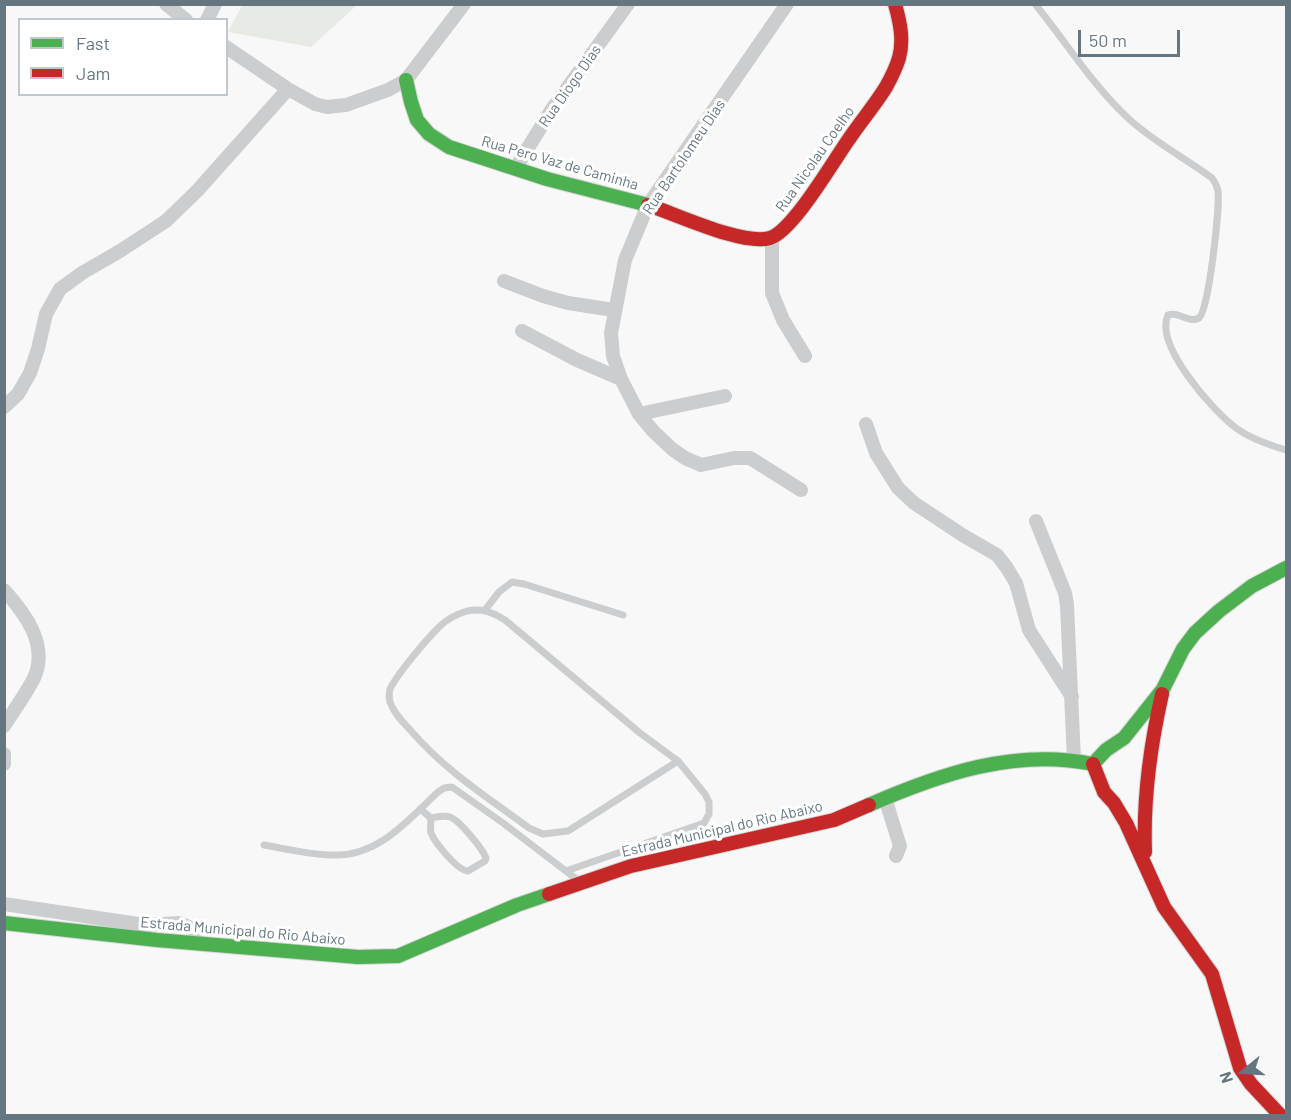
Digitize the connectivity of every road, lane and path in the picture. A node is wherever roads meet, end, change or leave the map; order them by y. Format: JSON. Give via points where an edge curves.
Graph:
{"nodes":[{"id":1,"x":166,"y":4,"type":"edge"},
{"id":2,"x":214,"y":4,"type":"edge"},
{"id":3,"x":464,"y":4,"type":"edge"},
{"id":4,"x":628,"y":4,"type":"edge"},
{"id":5,"x":787,"y":4,"type":"edge"},
{"id":6,"x":895,"y":4,"type":"edge"},
{"id":7,"x":1035,"y":4,"type":"edge"},
{"id":8,"x":184,"y":18,"type":"edge"},
{"id":9,"x":208,"y":18,"type":"edge"},
{"id":10,"x":228,"y":49,"type":"edge"},
{"id":11,"x":406,"y":80,"type":"junction"},
{"id":12,"x":288,"y":89,"type":"junction"},
{"id":13,"x":515,"y":169,"type":"junction"},
{"id":14,"x":648,"y":205,"type":"junction"},
{"id":15,"x":772,"y":238,"type":"junction"},
{"id":16,"x":504,"y":280,"type":"dead end"},
{"id":17,"x":614,"y":310,"type":"junction"},
{"id":18,"x":522,"y":331,"type":"dead end"},
{"id":19,"x":805,"y":356,"type":"dead end"},
{"id":20,"x":621,"y":379,"type":"junction"},
{"id":21,"x":725,"y":396,"type":"dead end"},
{"id":22,"x":4,"y":407,"type":"edge"},
{"id":23,"x":639,"y":414,"type":"junction"},
{"id":24,"x":866,"y":424,"type":"dead end"},
{"id":25,"x":1287,"y":450,"type":"edge"},
{"id":26,"x":801,"y":490,"type":"dead end"},
{"id":27,"x":1036,"y":521,"type":"dead end"},
{"id":28,"x":1287,"y":568,"type":"edge"},
{"id":29,"x":4,"y":590,"type":"edge"},
{"id":30,"x":485,"y":610,"type":"junction"},
{"id":31,"x":623,"y":615,"type":"dead end"},
{"id":32,"x":1163,"y":689,"type":"junction"},
{"id":33,"x":1072,"y":697,"type":"junction"},
{"id":34,"x":4,"y":726,"type":"edge"},
{"id":35,"x":1125,"y":738,"type":"junction"},
{"id":36,"x":1150,"y":747,"type":"junction"},
{"id":37,"x":4,"y":754,"type":"edge"},
{"id":38,"x":1074,"y":760,"type":"junction"},
{"id":39,"x":678,"y":762,"type":"junction"},
{"id":40,"x":4,"y":764,"type":"edge"},
{"id":41,"x":1094,"y":764,"type":"junction"},
{"id":42,"x":885,"y":798,"type":"junction"},
{"id":43,"x":1114,"y":803,"type":"junction"},
{"id":44,"x":1143,"y":807,"type":"junction"},
{"id":45,"x":420,"y":809,"type":"junction"},
{"id":46,"x":431,"y":818,"type":"junction"},
{"id":47,"x":264,"y":845,"type":"dead end"},
{"id":48,"x":896,"y":856,"type":"dead end"},
{"id":49,"x":1146,"y":864,"type":"junction"},
{"id":50,"x":566,"y":871,"type":"junction"},
{"id":51,"x":580,"y":883,"type":"junction"},
{"id":52,"x":4,"y":904,"type":"edge"},
{"id":53,"x":4,"y":923,"type":"edge"},
{"id":54,"x":199,"y":944,"type":"junction"},
{"id":55,"x":1281,"y":1116,"type":"edge"}],
"edges":[{"from":1,"to":8,"type":"street"},
{"from":2,"to":9,"type":"street"},
{"from":3,"to":11,"type":"street"},
{"from":4,"to":13,"type":"street","name":"Rua Diogo Dias","via":[[552,109]]},
{"from":5,"to":14,"type":"street","name":"Rua Bartolomeu Dias"},
{"from":6,"to":15,"type":"street","name":"Rua Nicolau Coelho","via":[[901,33],[896,70],[794,219]]},
{"from":7,"to":25,"type":"lane","via":[[1127,118],[1215,183],[1217,214],[1206,299],[1197,319],[1168,315],[1167,340],[1188,375],[1224,419],[1249,436]]},
{"from":10,"to":12,"type":"street"},
{"from":11,"to":12,"type":"street","via":[[346,105],[327,107]]},
{"from":11,"to":13,"type":"street","name":"Rua Pero Vaz de Caminha","via":[[415,118],[434,140]]},
{"from":12,"to":22,"type":"street","via":[[165,221],[60,289],[46,314],[30,373],[18,394]]},
{"from":13,"to":14,"type":"street","name":"Rua Pero Vaz de Caminha"},
{"from":14,"to":15,"type":"street","name":"Rua Pero Vaz de Caminha","via":[[742,237]]},
{"from":14,"to":17,"type":"street","name":"Rua Bartolomeu Dias","via":[[625,260]]},
{"from":15,"to":19,"type":"street","via":[[772,293]]},
{"from":16,"to":17,"type":"street","via":[[568,303]]},
{"from":17,"to":20,"type":"street","name":"Rua Bartolomeu Dias","via":[[613,356]]},
{"from":18,"to":20,"type":"street"},
{"from":20,"to":23,"type":"street","name":"Rua Bartolomeu Dias"},
{"from":21,"to":23,"type":"street"},
{"from":23,"to":26,"type":"street","name":"Rua Bartolomeu Dias","via":[[652,431],[685,458],[701,465],[750,458]]},
{"from":24,"to":33,"type":"street","via":[[876,453],[898,488],[934,516],[997,555],[1007,568],[1016,583],[1029,630]]},
{"from":27,"to":33,"type":"street","via":[[1065,593]]},
{"from":28,"to":32,"type":"street","via":[[1252,586],[1195,633]]},
{"from":29,"to":34,"type":"street","via":[[30,622],[39,653],[34,677]]},
{"from":30,"to":31,"type":"lane","via":[[512,582]]},
{"from":30,"to":39,"type":"lane","via":[[505,620]]},
{"from":30,"to":39,"type":"lane","via":[[465,611],[450,618],[390,690],[390,702],[398,717],[450,770],[543,834],[568,831]]},
{"from":32,"to":35,"type":"street"},
{"from":32,"to":36,"type":"street"},
{"from":33,"to":38,"type":"street"},
{"from":35,"to":36,"type":"street"},
{"from":35,"to":41,"type":"street","via":[[1106,750]]},
{"from":36,"to":44,"type":"street"},
{"from":37,"to":40,"type":"street"},
{"from":38,"to":41,"type":"street","name":"Estrada Municipal do Rio Abaixo"},
{"from":38,"to":42,"type":"street","name":"Estrada Municipal do Rio Abaixo","via":[[1019,760],[971,767]]},
{"from":39,"to":50,"type":"lane","via":[[709,802],[704,823]]},
{"from":41,"to":43,"type":"street","via":[[1104,792]]},
{"from":42,"to":48,"type":"street","via":[[900,846]]},
{"from":42,"to":51,"type":"street","name":"Estrada Municipal do Rio Abaixo","via":[[834,820],[669,856]]},
{"from":43,"to":44,"type":"street","via":[[1124,808]]},
{"from":43,"to":49,"type":"street"},
{"from":44,"to":49,"type":"street"},
{"from":45,"to":46,"type":"lane"},
{"from":45,"to":47,"type":"lane","via":[[380,843],[360,851],[333,855]]},
{"from":45,"to":50,"type":"lane","via":[[438,792],[452,787]]},
{"from":46,"to":46,"type":"lane","via":[[434,838],[459,868],[468,871],[485,861],[482,849],[454,819]]},
{"from":49,"to":55,"type":"street","via":[[1164,908],[1212,974],[1240,1068]]},
{"from":50,"to":51,"type":"lane"},
{"from":51,"to":54,"type":"street","name":"Estrada Municipal do Rio Abaixo","via":[[517,905],[398,956],[358,957]]},
{"from":52,"to":54,"type":"street","via":[[145,925],[184,924],[194,932]]},
{"from":53,"to":54,"type":"street","name":"Estrada Municipal do Rio Abaixo"}]}
